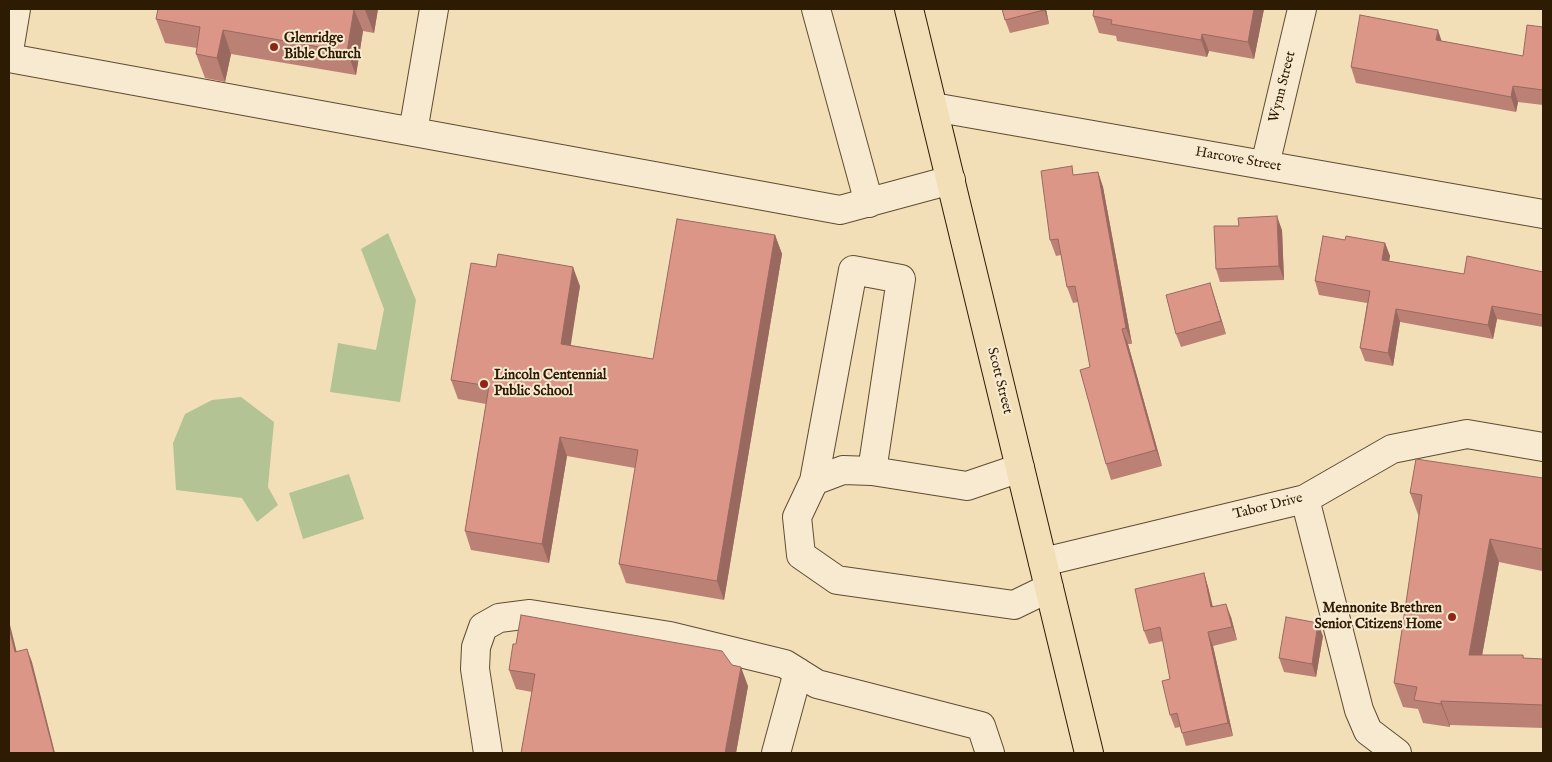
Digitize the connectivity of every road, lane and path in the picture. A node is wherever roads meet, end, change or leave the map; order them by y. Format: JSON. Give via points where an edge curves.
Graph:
{"nodes":[{"id":1,"x":16,"y":9,"type":"edge"},
{"id":2,"x":434,"y":9,"type":"edge"},
{"id":3,"x":816,"y":9,"type":"edge"},
{"id":4,"x":909,"y":9,"type":"edge"},
{"id":5,"x":1302,"y":9,"type":"edge"},
{"id":6,"x":9,"y":51,"type":"edge"},
{"id":7,"x":9,"y":58,"type":"edge"},
{"id":8,"x":933,"y":107,"type":"junction"},
{"id":9,"x":413,"y":132,"type":"junction"},
{"id":10,"x":1265,"y":165,"type":"junction"},
{"id":11,"x":951,"y":180,"type":"junction"},
{"id":12,"x":869,"y":203,"type":"junction"},
{"id":13,"x":1543,"y":214,"type":"edge"},
{"id":14,"x":1543,"y":447,"type":"edge"},
{"id":15,"x":1020,"y":468,"type":"junction"},
{"id":16,"x":872,"y":470,"type":"junction"},
{"id":17,"x":814,"y":481,"type":"junction"},
{"id":18,"x":1305,"y":500,"type":"junction"},
{"id":19,"x":1043,"y":562,"type":"junction"},
{"id":20,"x":1049,"y":588,"type":"junction"},
{"id":21,"x":798,"y":672,"type":"junction"},
{"id":22,"x":488,"y":753,"type":"edge"},
{"id":23,"x":776,"y":753,"type":"edge"},
{"id":24,"x":990,"y":753,"type":"edge"},
{"id":25,"x":1089,"y":753,"type":"edge"},
{"id":26,"x":1397,"y":753,"type":"edge"}],
"edges":[{"from":1,"to":6,"type":"street"},
{"from":2,"to":9,"type":"street"},
{"from":3,"to":12,"type":"street"},
{"from":4,"to":8,"type":"main road","name":"Scott Street"},
{"from":5,"to":10,"type":"street","name":"Wynn Street"},
{"from":7,"to":9,"type":"street"},
{"from":8,"to":10,"type":"street","name":"Harcove Street"},
{"from":8,"to":11,"type":"main road","name":"Scott Street"},
{"from":9,"to":12,"type":"street","via":[[840,210]]},
{"from":10,"to":13,"type":"street","name":"Harcove Street"},
{"from":11,"to":12,"type":"street"},
{"from":11,"to":15,"type":"main road","name":"Scott Street"},
{"from":14,"to":18,"type":"street","name":"Tabor Drive","via":[[1467,434],[1392,449]]},
{"from":15,"to":16,"type":"street","via":[[967,486]]},
{"from":15,"to":19,"type":"main road","name":"Scott Street"},
{"from":16,"to":17,"type":"street","via":[[843,470]]},
{"from":16,"to":17,"type":"street","via":[[901,279],[853,270]]},
{"from":17,"to":20,"type":"street","via":[[797,517],[801,554],[837,580],[1014,605]]},
{"from":18,"to":19,"type":"street","name":"Tabor Drive"},
{"from":18,"to":26,"type":"street","via":[[1359,710],[1368,731]]},
{"from":19,"to":20,"type":"main road","name":"Scott Street"},
{"from":20,"to":25,"type":"main road","name":"Scott Street"},
{"from":21,"to":22,"type":"street","via":[[785,664],[670,636],[530,614],[499,618],[483,627],[476,647],[475,669]]},
{"from":21,"to":23,"type":"street"},
{"from":21,"to":24,"type":"street","via":[[817,684],[981,726]]}]}
